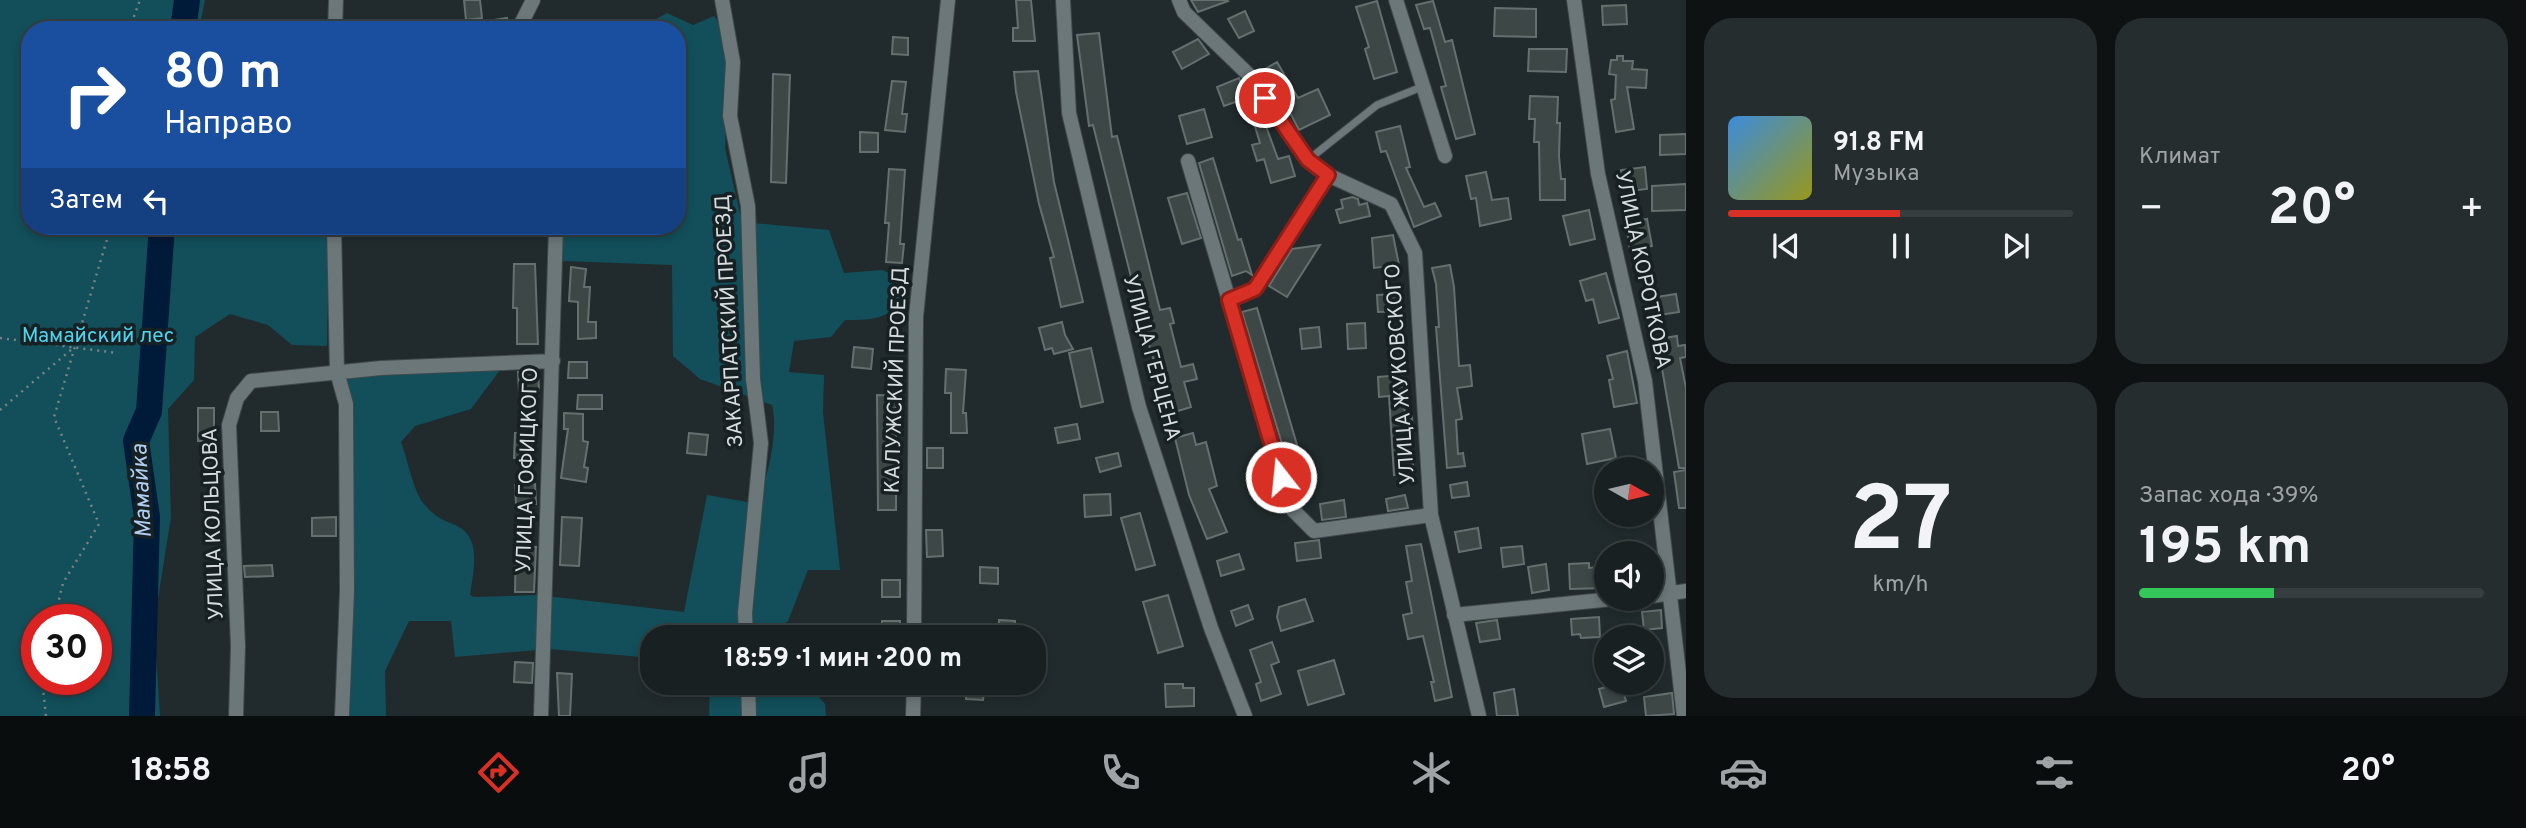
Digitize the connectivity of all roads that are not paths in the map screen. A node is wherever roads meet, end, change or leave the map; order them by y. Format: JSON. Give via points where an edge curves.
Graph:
{"nodes":[{"id":1,"x":336,"y":0,"type":"edge"},
{"id":2,"x":533,"y":0,"type":"edge"},
{"id":3,"x":948,"y":0,"type":"edge"},
{"id":4,"x":1063,"y":0,"type":"edge"},
{"id":5,"x":1180,"y":0,"type":"edge"},
{"id":6,"x":1396,"y":0,"type":"edge"},
{"id":7,"x":1574,"y":0,"type":"edge"},
{"id":8,"x":722,"y":2,"type":"edge"},
{"id":9,"x":335,"y":21,"type":"edge"},
{"id":10,"x":522,"y":21,"type":"edge"},
{"id":11,"x":1424,"y":86,"type":"junction"},
{"id":12,"x":1445,"y":156,"type":"dead end"},
{"id":13,"x":1308,"y":160,"type":"junction"},
{"id":14,"x":1188,"y":161,"type":"dead end"},
{"id":15,"x":1328,"y":175,"type":"junction"},
{"id":16,"x":334,"y":235,"type":"edge"},
{"id":17,"x":556,"y":235,"type":"edge"},
{"id":18,"x":1229,"y":300,"type":"junction"},
{"id":19,"x":553,"y":361,"type":"junction"},
{"id":20,"x":337,"y":372,"type":"junction"},
{"id":21,"x":1431,"y":515,"type":"junction"},
{"id":22,"x":1678,"y":592,"type":"edge"},
{"id":23,"x":1594,"y":601,"type":"edge"},
{"id":24,"x":1454,"y":615,"type":"junction"},
{"id":25,"x":746,"y":625,"type":"edge"},
{"id":26,"x":914,"y":625,"type":"edge"},
{"id":27,"x":749,"y":695,"type":"edge"},
{"id":28,"x":914,"y":695,"type":"edge"},
{"id":29,"x":236,"y":716,"type":"edge"},
{"id":30,"x":342,"y":716,"type":"edge"},
{"id":31,"x":541,"y":716,"type":"edge"},
{"id":32,"x":750,"y":716,"type":"edge"},
{"id":33,"x":913,"y":716,"type":"edge"},
{"id":34,"x":1245,"y":716,"type":"edge"},
{"id":35,"x":1479,"y":716,"type":"edge"},
{"id":36,"x":1684,"y":716,"type":"edge"}],
"edges":[{"from":1,"to":9,"type":"street"},
{"from":2,"to":10,"type":"street"},
{"from":3,"to":26,"type":"street","name":"КАЛУЖСКИЙ ПРОЕЗД","via":[[916,317]]},
{"from":4,"to":34,"type":"street","name":"УЛИЦА ГЕРЦЕНА","via":[[1069,113],[1139,407],[1211,628]]},
{"from":5,"to":13,"type":"street","name":"УЛИЦА ЖУКОВСКОГО","via":[[1184,12],[1251,77]]},
{"from":6,"to":11,"type":"street"},
{"from":7,"to":22,"type":"street","name":"УЛИЦА КОРОТКОВА","via":[[1598,174],[1645,381]]},
{"from":8,"to":25,"type":"street","name":"ЗАКАРПАТСКИЙ ПРОЕЗД","via":[[733,62],[730,116],[748,206],[753,379],[761,443]]},
{"from":11,"to":12,"type":"street"},
{"from":11,"to":13,"type":"lane","via":[[1377,105]]},
{"from":13,"to":15,"type":"street","name":"УЛИЦА ЖУКОВСКОГО"},
{"from":14,"to":18,"type":"street"},
{"from":15,"to":18,"type":"lane","via":[[1255,289]]},
{"from":15,"to":21,"type":"street","name":"УЛИЦА ЖУКОВСКОГО","via":[[1391,204],[1415,253]]},
{"from":16,"to":20,"type":"street"},
{"from":17,"to":19,"type":"street","name":"УЛИЦА ГОФИЦКОГО"},
{"from":18,"to":21,"type":"street","via":[[1293,510],[1314,531]]},
{"from":19,"to":20,"type":"street","name":"УЛИЦА КОЛЬЦОВА"},
{"from":19,"to":31,"type":"street","name":"УЛИЦА ГОФИЦКОГО"},
{"from":20,"to":29,"type":"street","name":"УЛИЦА КОЛЬЦОВА","via":[[251,381],[237,398],[229,425],[238,646]]},
{"from":20,"to":30,"type":"street","via":[[346,404]]},
{"from":21,"to":24,"type":"street","name":"УЛИЦА ЖУКОВСКОГО"},
{"from":22,"to":36,"type":"street","name":"УЛИЦА КОРОТКОВА"},
{"from":23,"to":24,"type":"street"},
{"from":24,"to":35,"type":"street","name":"УЛИЦА ЖУКОВСКОГО"},
{"from":27,"to":32,"type":"street"},
{"from":28,"to":33,"type":"street"}]}
